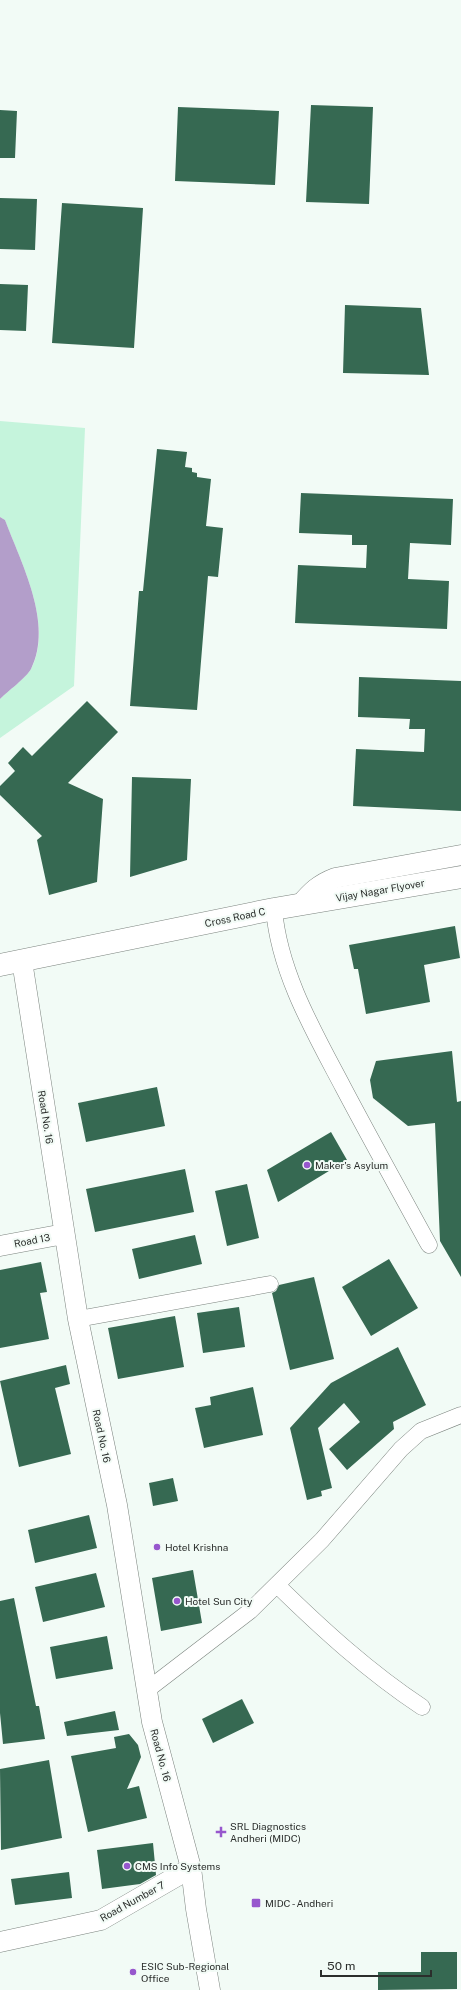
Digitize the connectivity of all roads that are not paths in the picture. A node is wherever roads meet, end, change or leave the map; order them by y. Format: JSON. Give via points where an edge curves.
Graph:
{"nodes":[{"id":1,"x":461,"y":855,"type":"edge"},
{"id":2,"x":461,"y":877,"type":"edge"},
{"id":3,"x":309,"y":903,"type":"junction"},
{"id":4,"x":274,"y":909,"type":"junction"},
{"id":5,"x":22,"y":961,"type":"junction"},
{"id":6,"x":0,"y":965,"type":"edge"},
{"id":7,"x":64,"y":1234,"type":"junction"},
{"id":8,"x":429,"y":1245,"type":"dead end"},
{"id":9,"x":0,"y":1246,"type":"edge"},
{"id":10,"x":270,"y":1284,"type":"dead end"},
{"id":11,"x":78,"y":1319,"type":"junction"},
{"id":12,"x":461,"y":1415,"type":"edge"},
{"id":13,"x":277,"y":1585,"type":"junction"},
{"id":14,"x":147,"y":1690,"type":"junction"},
{"id":15,"x":422,"y":1707,"type":"dead end"},
{"id":16,"x":191,"y":1868,"type":"junction"},
{"id":17,"x":0,"y":1942,"type":"edge"},
{"id":18,"x":210,"y":1990,"type":"edge"}],
"edges":[{"from":1,"to":3,"type":"street","via":[[335,878],[314,888]]},
{"from":2,"to":3,"type":"main road","name":"Vijay Nagar Flyover"},
{"from":3,"to":4,"type":"main road","name":"Cross Road C"},
{"from":4,"to":5,"type":"main road","name":"Cross Road C"},
{"from":4,"to":8,"type":"street","via":[[275,929],[288,974],[331,1064]]},
{"from":5,"to":6,"type":"main road","name":"Cross Road C"},
{"from":5,"to":7,"type":"street","name":"Road No. 16"},
{"from":7,"to":9,"type":"street","name":"Road 13"},
{"from":7,"to":11,"type":"street","name":"Road No. 16"},
{"from":10,"to":11,"type":"street"},
{"from":11,"to":14,"type":"street","name":"Road No. 16","via":[[117,1505]]},
{"from":12,"to":13,"type":"street","via":[[421,1431],[401,1449],[322,1540]]},
{"from":13,"to":14,"type":"street","via":[[250,1611]]},
{"from":13,"to":15,"type":"street","via":[[322,1629],[386,1683]]},
{"from":14,"to":16,"type":"street","name":"Road No. 16","via":[[152,1722]]},
{"from":16,"to":17,"type":"street","name":"Road Number 7","via":[[101,1920]]},
{"from":16,"to":18,"type":"street","name":"Road No. 16"}]}
